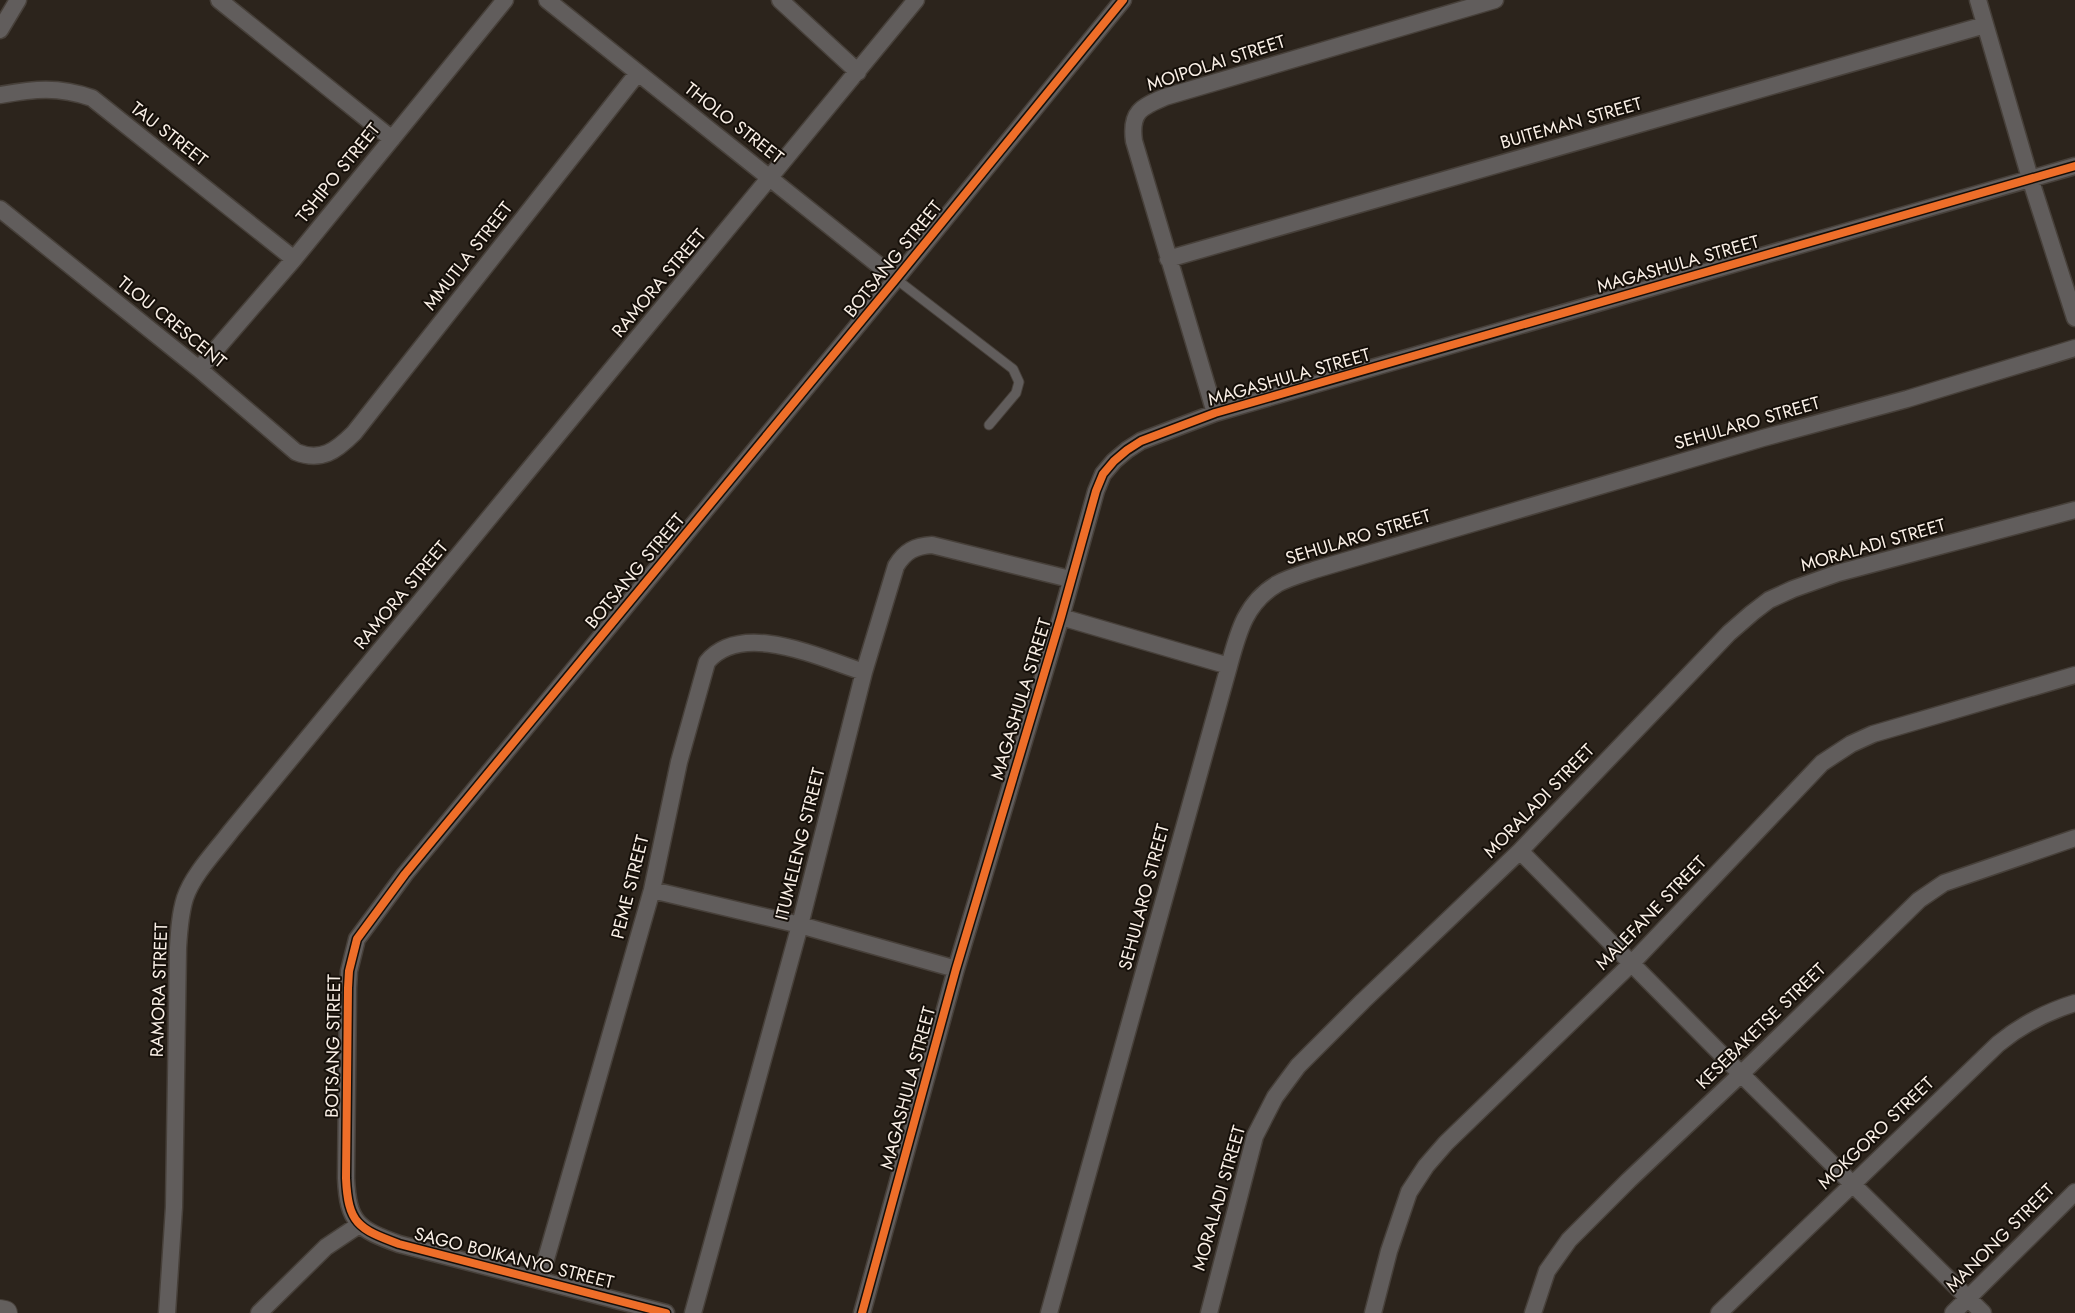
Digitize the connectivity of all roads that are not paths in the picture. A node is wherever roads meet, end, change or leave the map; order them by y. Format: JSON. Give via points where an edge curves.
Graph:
{"nodes":[{"id":1,"x":18,"y":0,"type":"edge"},
{"id":2,"x":219,"y":0,"type":"edge"},
{"id":3,"x":505,"y":0,"type":"edge"},
{"id":4,"x":547,"y":0,"type":"edge"},
{"id":5,"x":780,"y":0,"type":"edge"},
{"id":6,"x":916,"y":0,"type":"edge"},
{"id":7,"x":1123,"y":0,"type":"edge"},
{"id":8,"x":1495,"y":0,"type":"edge"},
{"id":9,"x":1978,"y":0,"type":"edge"},
{"id":10,"x":1985,"y":25,"type":"junction"},
{"id":11,"x":0,"y":30,"type":"edge"},
{"id":12,"x":858,"y":72,"type":"junction"},
{"id":13,"x":637,"y":74,"type":"junction"},
{"id":14,"x":0,"y":95,"type":"edge"},
{"id":15,"x":392,"y":139,"type":"junction"},
{"id":16,"x":2075,"y":166,"type":"edge"},
{"id":17,"x":772,"y":178,"type":"junction"},
{"id":18,"x":2030,"y":178,"type":"junction"},
{"id":19,"x":0,"y":209,"type":"edge"},
{"id":20,"x":294,"y":259,"type":"junction"},
{"id":21,"x":1168,"y":259,"type":"junction"},
{"id":22,"x":896,"y":279,"type":"junction"},
{"id":23,"x":2075,"y":318,"type":"edge"},
{"id":24,"x":2075,"y":348,"type":"edge"},
{"id":25,"x":199,"y":369,"type":"junction"},
{"id":26,"x":1216,"y":413,"type":"junction"},
{"id":27,"x":989,"y":424,"type":"dead end"},
{"id":28,"x":323,"y":455,"type":"joint"},
{"id":29,"x":2075,"y":510,"type":"edge"},
{"id":30,"x":1070,"y":579,"type":"junction"},
{"id":31,"x":1061,"y":617,"type":"junction"},
{"id":32,"x":1229,"y":666,"type":"junction"},
{"id":33,"x":864,"y":672,"type":"junction"},
{"id":34,"x":2075,"y":675,"type":"edge"},
{"id":35,"x":2075,"y":838,"type":"edge"},
{"id":36,"x":1520,"y":851,"type":"junction"},
{"id":37,"x":652,"y":890,"type":"junction"},
{"id":38,"x":800,"y":925,"type":"junction"},
{"id":39,"x":1631,"y":964,"type":"junction"},
{"id":40,"x":956,"y":969,"type":"junction"},
{"id":41,"x":2075,"y":1003,"type":"edge"},
{"id":42,"x":1741,"y":1074,"type":"junction"},
{"id":43,"x":1852,"y":1184,"type":"junction"},
{"id":44,"x":2075,"y":1192,"type":"edge"},
{"id":45,"x":359,"y":1224,"type":"junction"},
{"id":46,"x":540,"y":1280,"type":"junction"},
{"id":47,"x":1968,"y":1299,"type":"junction"},
{"id":48,"x":0,"y":1312,"type":"edge"},
{"id":49,"x":5,"y":1313,"type":"edge"},
{"id":50,"x":167,"y":1313,"type":"edge"},
{"id":51,"x":259,"y":1313,"type":"edge"},
{"id":52,"x":666,"y":1313,"type":"edge"},
{"id":53,"x":692,"y":1313,"type":"edge"},
{"id":54,"x":862,"y":1313,"type":"edge"},
{"id":55,"x":1049,"y":1313,"type":"edge"},
{"id":56,"x":1208,"y":1313,"type":"edge"},
{"id":57,"x":1373,"y":1313,"type":"edge"},
{"id":58,"x":1533,"y":1313,"type":"edge"},
{"id":59,"x":1719,"y":1313,"type":"edge"},
{"id":60,"x":1953,"y":1313,"type":"edge"},
{"id":61,"x":1983,"y":1313,"type":"edge"}],
"edges":[{"from":1,"to":11,"type":"street"},
{"from":2,"to":15,"type":"street"},
{"from":3,"to":15,"type":"street","name":"TSHIPO STREET"},
{"from":4,"to":13,"type":"street","name":"THOLO STREET"},
{"from":5,"to":12,"type":"street"},
{"from":6,"to":12,"type":"street","name":"RAMORA STREET"},
{"from":7,"to":22,"type":"street","name":"BOTSANG STREET"},
{"from":8,"to":21,"type":"street","name":"MOIPOLAI STREET","via":[[1165,97],[1139,110],[1135,115],[1134,141]]},
{"from":9,"to":10,"type":"street"},
{"from":10,"to":18,"type":"street"},
{"from":10,"to":21,"type":"street","name":"BUITEMAN STREET"},
{"from":12,"to":17,"type":"street","name":"RAMORA STREET"},
{"from":13,"to":17,"type":"street","name":"THOLO STREET"},
{"from":13,"to":28,"type":"street","name":"MMUTLA STREET","via":[[354,433]]},
{"from":14,"to":20,"type":"street","name":"TAU STREET","via":[[46,88],[92,98]]},
{"from":15,"to":20,"type":"street","name":"TSHIPO STREET"},
{"from":16,"to":18,"type":"street","name":"MAGASHULA STREET"},
{"from":17,"to":22,"type":"street","name":"THOLO STREET"},
{"from":17,"to":50,"type":"street","name":"RAMORA STREET","via":[[231,831],[185,897],[178,948],[174,1208]]},
{"from":18,"to":23,"type":"street"},
{"from":18,"to":26,"type":"street","name":"MAGASHULA STREET"},
{"from":19,"to":25,"type":"street","name":"TLOU CRESCENT"},
{"from":20,"to":25,"type":"street","name":"TSHIPO STREET"},
{"from":21,"to":26,"type":"street","name":"MOIPOLAI STREET"},
{"from":22,"to":27,"type":"lane","via":[[1013,368],[1019,382],[1016,393]]},
{"from":22,"to":45,"type":"street","name":"BOTSANG STREET","via":[[405,874],[357,939],[348,988],[346,1178],[351,1214]]},
{"from":24,"to":32,"type":"street","name":"SEHULARO STREET","via":[[1314,570],[1279,583],[1255,601],[1237,636]]},
{"from":25,"to":28,"type":"street","name":"TLOU CRESCENT","via":[[296,452]]},
{"from":26,"to":30,"type":"street","name":"MAGASHULA STREET","via":[[1141,441],[1114,461],[1103,474],[1096,491]]},
{"from":29,"to":36,"type":"street","name":"MORALADI STREET","via":[[1838,573],[1769,600],[1729,633]]},
{"from":30,"to":31,"type":"street","name":"MAGASHULA STREET"},
{"from":30,"to":33,"type":"street","name":"ITUMELENG STREET","via":[[949,548],[918,546],[902,557],[896,566]]},
{"from":31,"to":32,"type":"street"},
{"from":31,"to":40,"type":"street","name":"MAGASHULA STREET"},
{"from":32,"to":55,"type":"street","name":"SEHULARO STREET"},
{"from":33,"to":37,"type":"street","name":"PEME STREET","via":[[757,642],[738,643],[714,654],[707,662],[689,722]]},
{"from":33,"to":38,"type":"street","name":"ITUMELENG STREET"},
{"from":34,"to":39,"type":"street","name":"MALEFANE STREET","via":[[1881,732],[1837,752],[1813,773]]},
{"from":35,"to":42,"type":"street","name":"KESEBAKETSE STREET","via":[[1949,881],[1927,893]]},
{"from":36,"to":39,"type":"street"},
{"from":36,"to":56,"type":"street","name":"MORALADI STREET","via":[[1285,1081],[1256,1136]]},
{"from":37,"to":38,"type":"street"},
{"from":37,"to":46,"type":"street","name":"PEME STREET"},
{"from":38,"to":40,"type":"street"},
{"from":38,"to":53,"type":"street","name":"ITUMELENG STREET"},
{"from":39,"to":42,"type":"street"},
{"from":39,"to":57,"type":"street","name":"MALEFANE STREET","via":[[1446,1143],[1416,1178],[1403,1207]]},
{"from":40,"to":54,"type":"street","name":"MAGASHULA STREET"},
{"from":41,"to":43,"type":"street","name":"MOKGORO STREET","via":[[2037,1018],[1998,1044]]},
{"from":42,"to":43,"type":"street"},
{"from":42,"to":58,"type":"street","name":"KESEBAKETSE STREET","via":[[1569,1240],[1547,1271]]},
{"from":43,"to":47,"type":"street"},
{"from":43,"to":59,"type":"street","name":"MOKGORO STREET"},
{"from":44,"to":47,"type":"street","name":"MANONG STREET"},
{"from":45,"to":46,"type":"street","name":"SAGO BOIKANYO STREET","via":[[379,1237],[399,1244]]},
{"from":45,"to":51,"type":"street","via":[[326,1246]]},
{"from":46,"to":52,"type":"street","name":"SAGO BOIKANYO STREET"},
{"from":47,"to":60,"type":"street","name":"MANONG STREET"},
{"from":47,"to":61,"type":"street"},
{"from":48,"to":49,"type":"street"}]}
